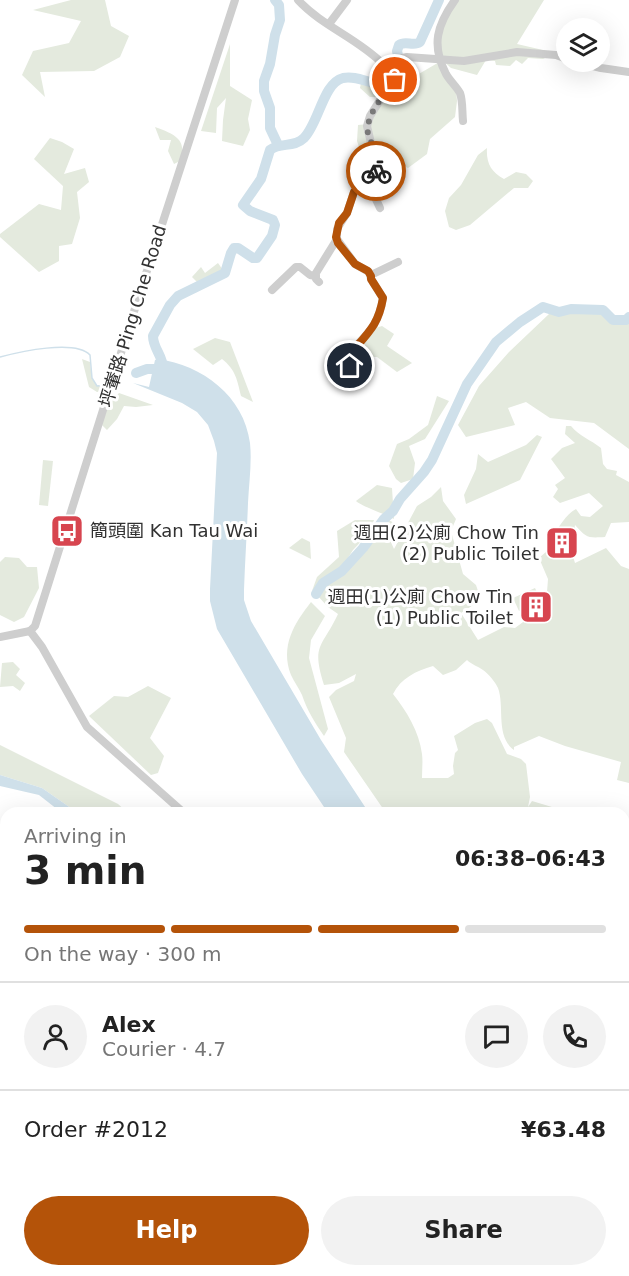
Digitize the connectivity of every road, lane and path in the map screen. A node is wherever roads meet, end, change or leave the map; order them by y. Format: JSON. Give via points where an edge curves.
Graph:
{"nodes":[{"id":1,"x":235,"y":0,"type":"edge"},
{"id":2,"x":298,"y":0,"type":"edge"},
{"id":3,"x":347,"y":0,"type":"edge"},
{"id":4,"x":455,"y":0,"type":"edge"},
{"id":5,"x":329,"y":24,"type":"junction"},
{"id":6,"x":556,"y":56,"type":"edge"},
{"id":7,"x":440,"y":58,"type":"junction"},
{"id":8,"x":382,"y":63,"type":"junction"},
{"id":9,"x":610,"y":69,"type":"edge"},
{"id":10,"x":629,"y":72,"type":"edge"},
{"id":11,"x":463,"y":121,"type":"dead end"},
{"id":12,"x":367,"y":180,"type":"junction"},
{"id":13,"x":380,"y":208,"type":"dead end"},
{"id":14,"x":337,"y":239,"type":"junction"},
{"id":15,"x":398,"y":262,"type":"dead end"},
{"id":16,"x":371,"y":276,"type":"junction"},
{"id":17,"x":272,"y":290,"type":"dead end"},
{"id":18,"x":350,"y":366,"type":"dead end"},
{"id":19,"x":30,"y":631,"type":"junction"},
{"id":20,"x":0,"y":637,"type":"edge"},
{"id":21,"x":177,"y":807,"type":"edge"}],
"edges":[{"from":1,"to":19,"type":"street","name":"坪輋路 Ping Che Road","via":[[37,620]]},
{"from":2,"to":5,"type":"street"},
{"from":3,"to":5,"type":"street"},
{"from":4,"to":7,"type":"street","via":[[438,31]]},
{"from":5,"to":8,"type":"street"},
{"from":6,"to":7,"type":"street","via":[[517,52],[464,61]]},
{"from":7,"to":8,"type":"street","via":[[411,57]]},
{"from":7,"to":11,"type":"street","via":[[460,94]]},
{"from":8,"to":12,"type":"street","via":[[395,80],[367,126],[381,160]]},
{"from":9,"to":10,"type":"street"},
{"from":12,"to":13,"type":"street"},
{"from":12,"to":14,"type":"street","via":[[354,192],[337,229]]},
{"from":14,"to":16,"type":"street","via":[[355,264]]},
{"from":14,"to":17,"type":"street","via":[[323,261],[318,279],[296,267]]},
{"from":15,"to":16,"type":"street"},
{"from":16,"to":18,"type":"street","via":[[383,298],[381,311],[375,327],[357,346],[361,350]]},
{"from":19,"to":20,"type":"street"},
{"from":19,"to":21,"type":"street","via":[[87,726]]}]}
